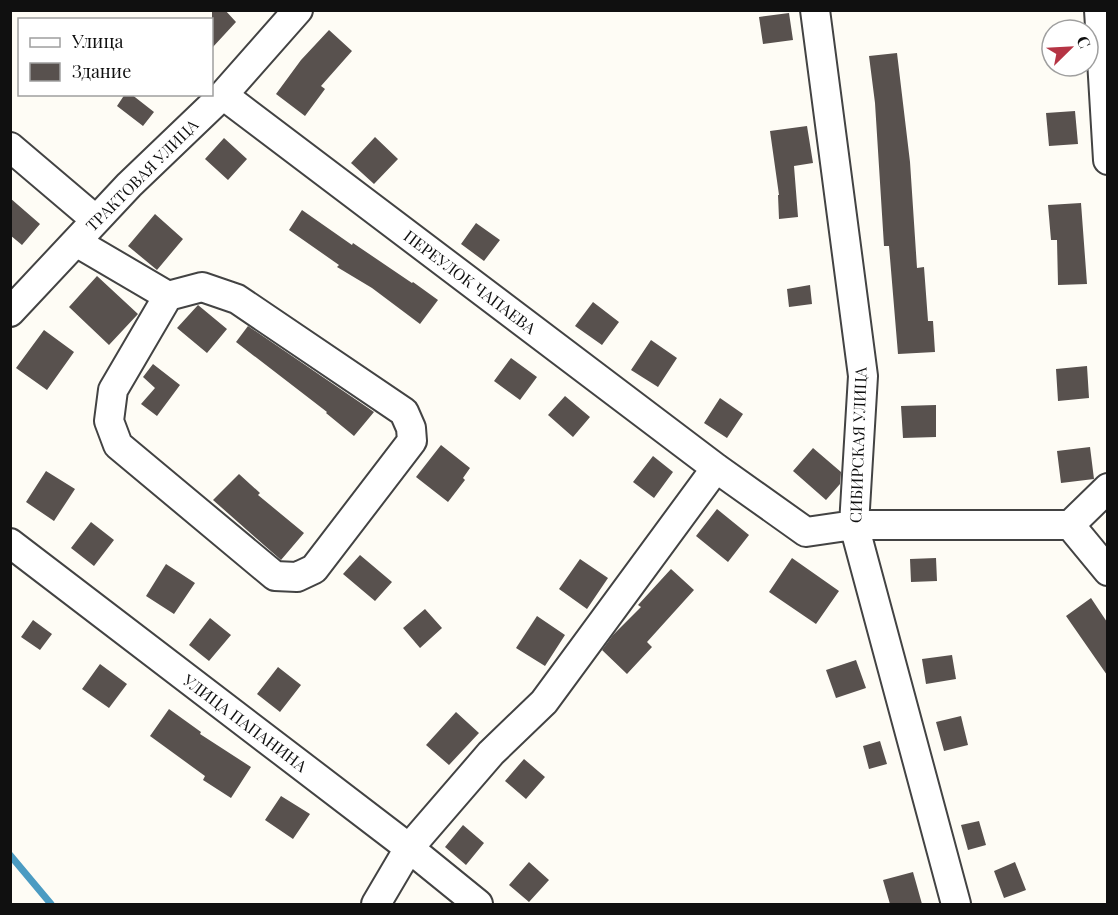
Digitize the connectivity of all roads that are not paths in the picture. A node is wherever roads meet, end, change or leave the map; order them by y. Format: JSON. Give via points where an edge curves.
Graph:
{"nodes":[{"id":1,"x":298,"y":10,"type":"edge"},
{"id":2,"x":815,"y":10,"type":"edge"},
{"id":3,"x":1099,"y":10,"type":"edge"},
{"id":4,"x":223,"y":95,"type":"junction"},
{"id":5,"x":10,"y":147,"type":"edge"},
{"id":6,"x":1107,"y":160,"type":"edge"},
{"id":7,"x":96,"y":220,"type":"junction"},
{"id":8,"x":76,"y":242,"type":"junction"},
{"id":9,"x":168,"y":296,"type":"junction"},
{"id":10,"x":10,"y":312,"type":"edge"},
{"id":11,"x":716,"y":468,"type":"junction"},
{"id":12,"x":1107,"y":488,"type":"edge"},
{"id":13,"x":854,"y":525,"type":"junction"},
{"id":14,"x":1070,"y":525,"type":"junction"},
{"id":15,"x":10,"y":543,"type":"edge"},
{"id":16,"x":1107,"y":571,"type":"edge"},
{"id":17,"x":409,"y":848,"type":"junction"},
{"id":18,"x":376,"y":904,"type":"edge"},
{"id":19,"x":478,"y":904,"type":"edge"},
{"id":20,"x":956,"y":904,"type":"edge"}],
"edges":[{"from":1,"to":4,"type":"street","name":"ТРАКТОВАЯ УЛИЦА"},
{"from":2,"to":13,"type":"street","name":"СИБИРСКАЯ УЛИЦА","via":[[863,376]]},
{"from":3,"to":6,"type":"street"},
{"from":4,"to":7,"type":"street","name":"ТРАКТОВАЯ УЛИЦА"},
{"from":4,"to":11,"type":"street","name":"ПЕРЕУЛОК ЧАПАЕВА"},
{"from":5,"to":7,"type":"street"},
{"from":7,"to":8,"type":"street","name":"ТРАКТОВАЯ УЛИЦА"},
{"from":8,"to":9,"type":"street"},
{"from":8,"to":10,"type":"street","name":"ТРАКТОВАЯ УЛИЦА"},
{"from":9,"to":9,"type":"street","via":[[113,390],[109,422],[118,445],[275,576],[297,578],[314,569],[412,441],[404,412],[237,299],[201,287]]},
{"from":11,"to":13,"type":"street","name":"ПЕРЕУЛОК ЧАПАЕВА","via":[[806,532]]},
{"from":11,"to":17,"type":"street","via":[[544,702],[491,753]]},
{"from":12,"to":14,"type":"street"},
{"from":13,"to":14,"type":"street","name":"ПЕРЕУЛОК ЧАПАЕВА"},
{"from":13,"to":20,"type":"street","name":"СИБИРСКАЯ УЛИЦА"},
{"from":14,"to":16,"type":"street"},
{"from":15,"to":17,"type":"street","name":"УЛИЦА ПАПАНИНА"},
{"from":17,"to":18,"type":"street"},
{"from":17,"to":19,"type":"street","name":"УЛИЦА ПАПАНИНА"}]}
